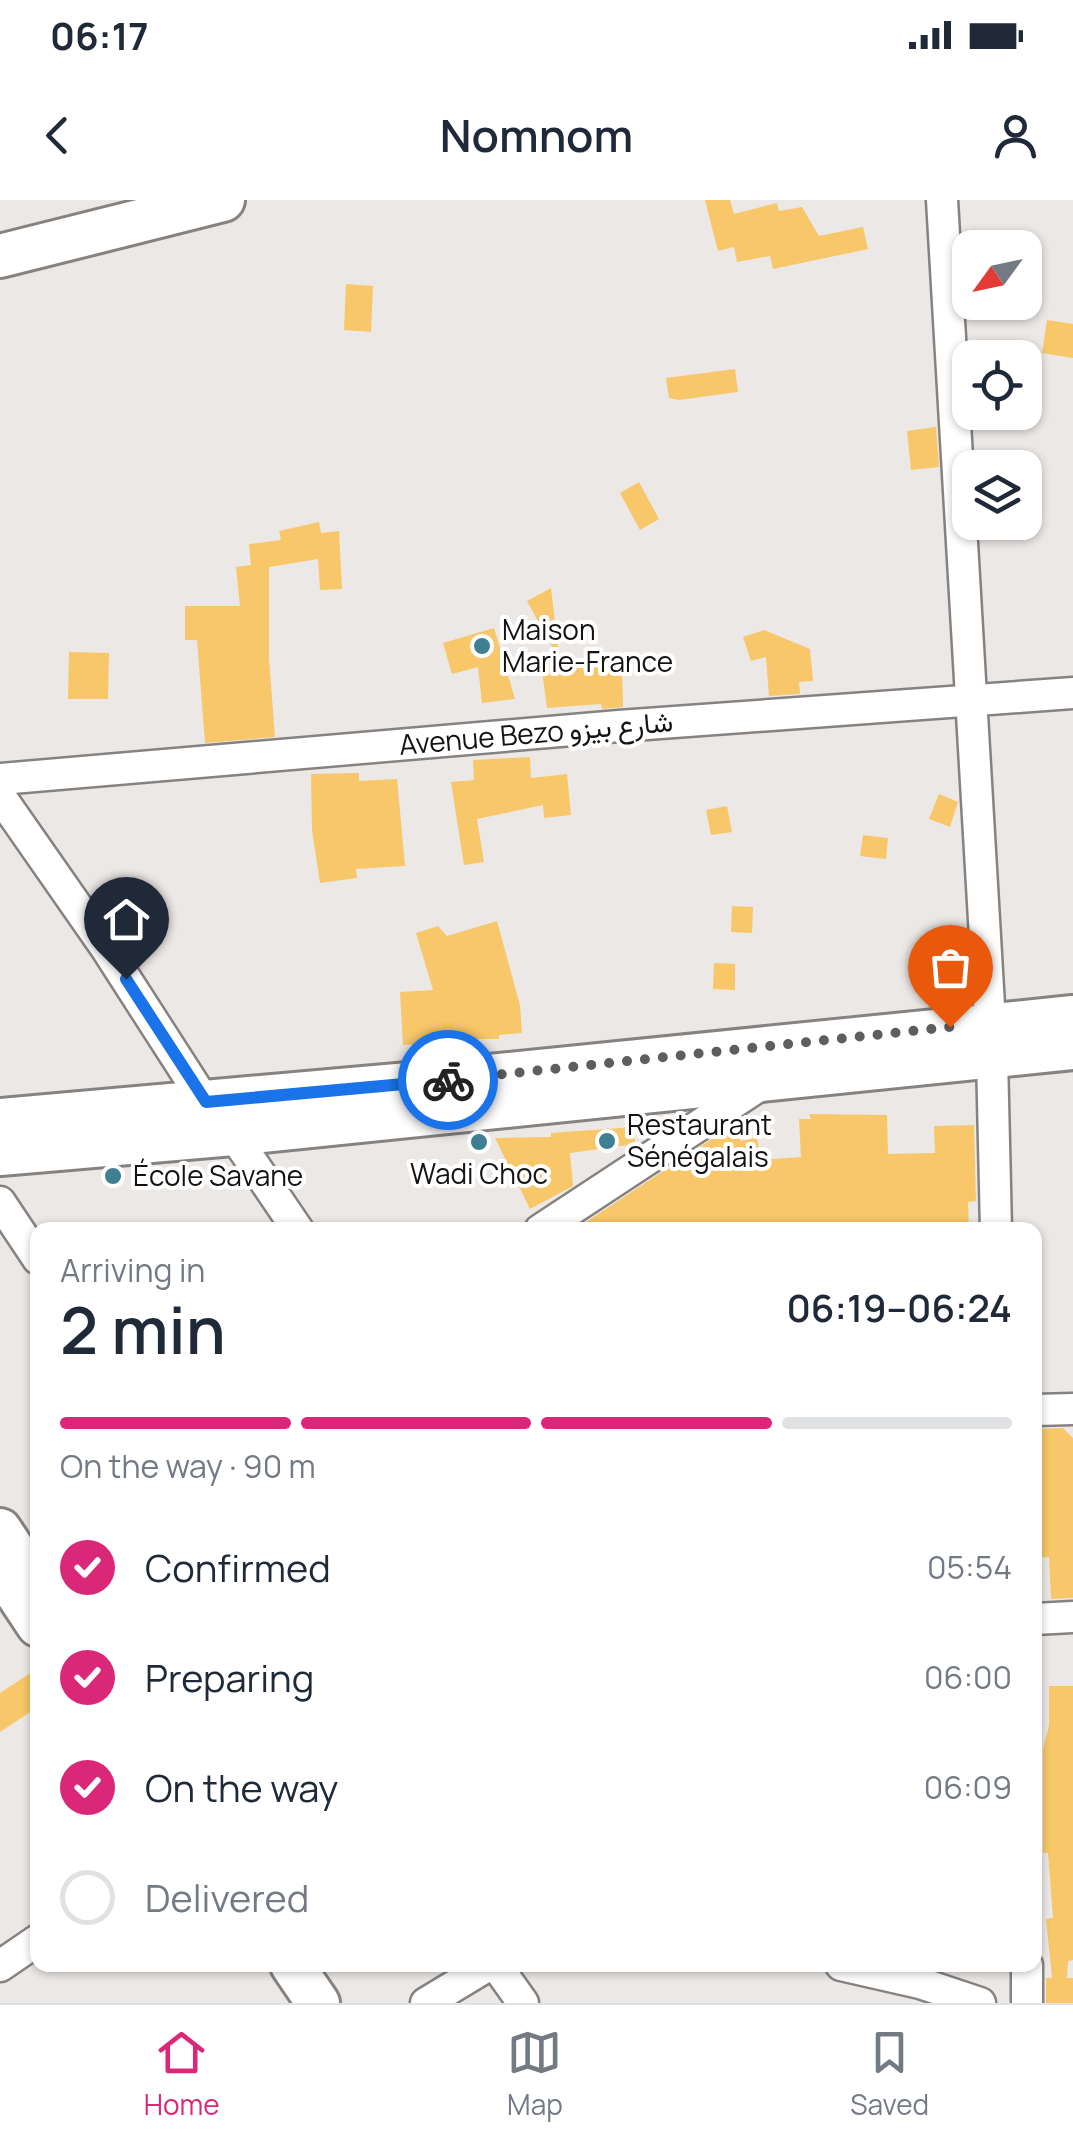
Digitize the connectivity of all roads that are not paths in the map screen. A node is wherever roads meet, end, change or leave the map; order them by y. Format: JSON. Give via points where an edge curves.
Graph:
{"nodes":[{"id":1,"x":223,"y":200,"type":"edge"},
{"id":2,"x":942,"y":200,"type":"edge"},
{"id":3,"x":0,"y":256,"type":"edge"},
{"id":4,"x":1073,"y":693,"type":"edge"},
{"id":5,"x":971,"y":700,"type":"junction"},
{"id":6,"x":0,"y":778,"type":"edge"},
{"id":7,"x":0,"y":796,"type":"edge"},
{"id":8,"x":1073,"y":1016,"type":"edge"},
{"id":9,"x":990,"y":1040,"type":"junction"},
{"id":10,"x":1073,"y":1048,"type":"edge"},
{"id":11,"x":772,"y":1078,"type":"junction"},
{"id":12,"x":219,"y":1118,"type":"junction"},
{"id":13,"x":0,"y":1120,"type":"edge"},
{"id":14,"x":0,"y":1154,"type":"edge"},
{"id":15,"x":0,"y":1202,"type":"edge"},
{"id":16,"x":292,"y":1222,"type":"edge"},
{"id":17,"x":552,"y":1222,"type":"edge"},
{"id":18,"x":996,"y":1222,"type":"edge"},
{"id":19,"x":30,"y":1247,"type":"edge"},
{"id":20,"x":1042,"y":1410,"type":"edge"},
{"id":21,"x":1073,"y":1410,"type":"edge"},
{"id":22,"x":0,"y":1530,"type":"edge"},
{"id":23,"x":19,"y":1576,"type":"edge"},
{"id":24,"x":30,"y":1604,"type":"edge"},
{"id":25,"x":1073,"y":1617,"type":"edge"},
{"id":26,"x":1042,"y":1619,"type":"edge"},
{"id":27,"x":30,"y":1945,"type":"edge"},
{"id":28,"x":0,"y":1966,"type":"edge"},
{"id":29,"x":267,"y":1972,"type":"edge"},
{"id":30,"x":297,"y":1972,"type":"edge"},
{"id":31,"x":480,"y":1972,"type":"edge"},
{"id":32,"x":498,"y":1972,"type":"edge"},
{"id":33,"x":872,"y":1972,"type":"edge"},
{"id":34,"x":1027,"y":1972,"type":"edge"},
{"id":35,"x":288,"y":2003,"type":"edge"},
{"id":36,"x":318,"y":2003,"type":"edge"},
{"id":37,"x":426,"y":2003,"type":"edge"},
{"id":38,"x":522,"y":2003,"type":"edge"},
{"id":39,"x":980,"y":2003,"type":"edge"},
{"id":40,"x":1027,"y":2003,"type":"edge"}],
"edges":[{"from":1,"to":3,"type":"street"},
{"from":2,"to":5,"type":"street"},
{"from":4,"to":5,"type":"street","name":"Avenue Bezo شارع بيزو"},
{"from":5,"to":6,"type":"street","name":"Avenue Bezo شارع بيزو"},
{"from":5,"to":9,"type":"street"},
{"from":7,"to":12,"type":"street"},
{"from":8,"to":9,"type":"street"},
{"from":9,"to":10,"type":"street"},
{"from":9,"to":11,"type":"street"},
{"from":9,"to":12,"type":"street","via":[[741,1051]]},
{"from":9,"to":18,"type":"street"},
{"from":11,"to":12,"type":"street"},
{"from":11,"to":17,"type":"street"},
{"from":12,"to":13,"type":"street"},
{"from":12,"to":14,"type":"street"},
{"from":12,"to":16,"type":"street"},
{"from":15,"to":19,"type":"street"},
{"from":20,"to":21,"type":"street"},
{"from":22,"to":23,"type":"street"},
{"from":23,"to":24,"type":"street"},
{"from":25,"to":26,"type":"street"},
{"from":27,"to":28,"type":"street"},
{"from":29,"to":35,"type":"street"},
{"from":30,"to":36,"type":"street"},
{"from":31,"to":37,"type":"street"},
{"from":32,"to":38,"type":"street"},
{"from":33,"to":39,"type":"street"},
{"from":34,"to":40,"type":"street"}]}
